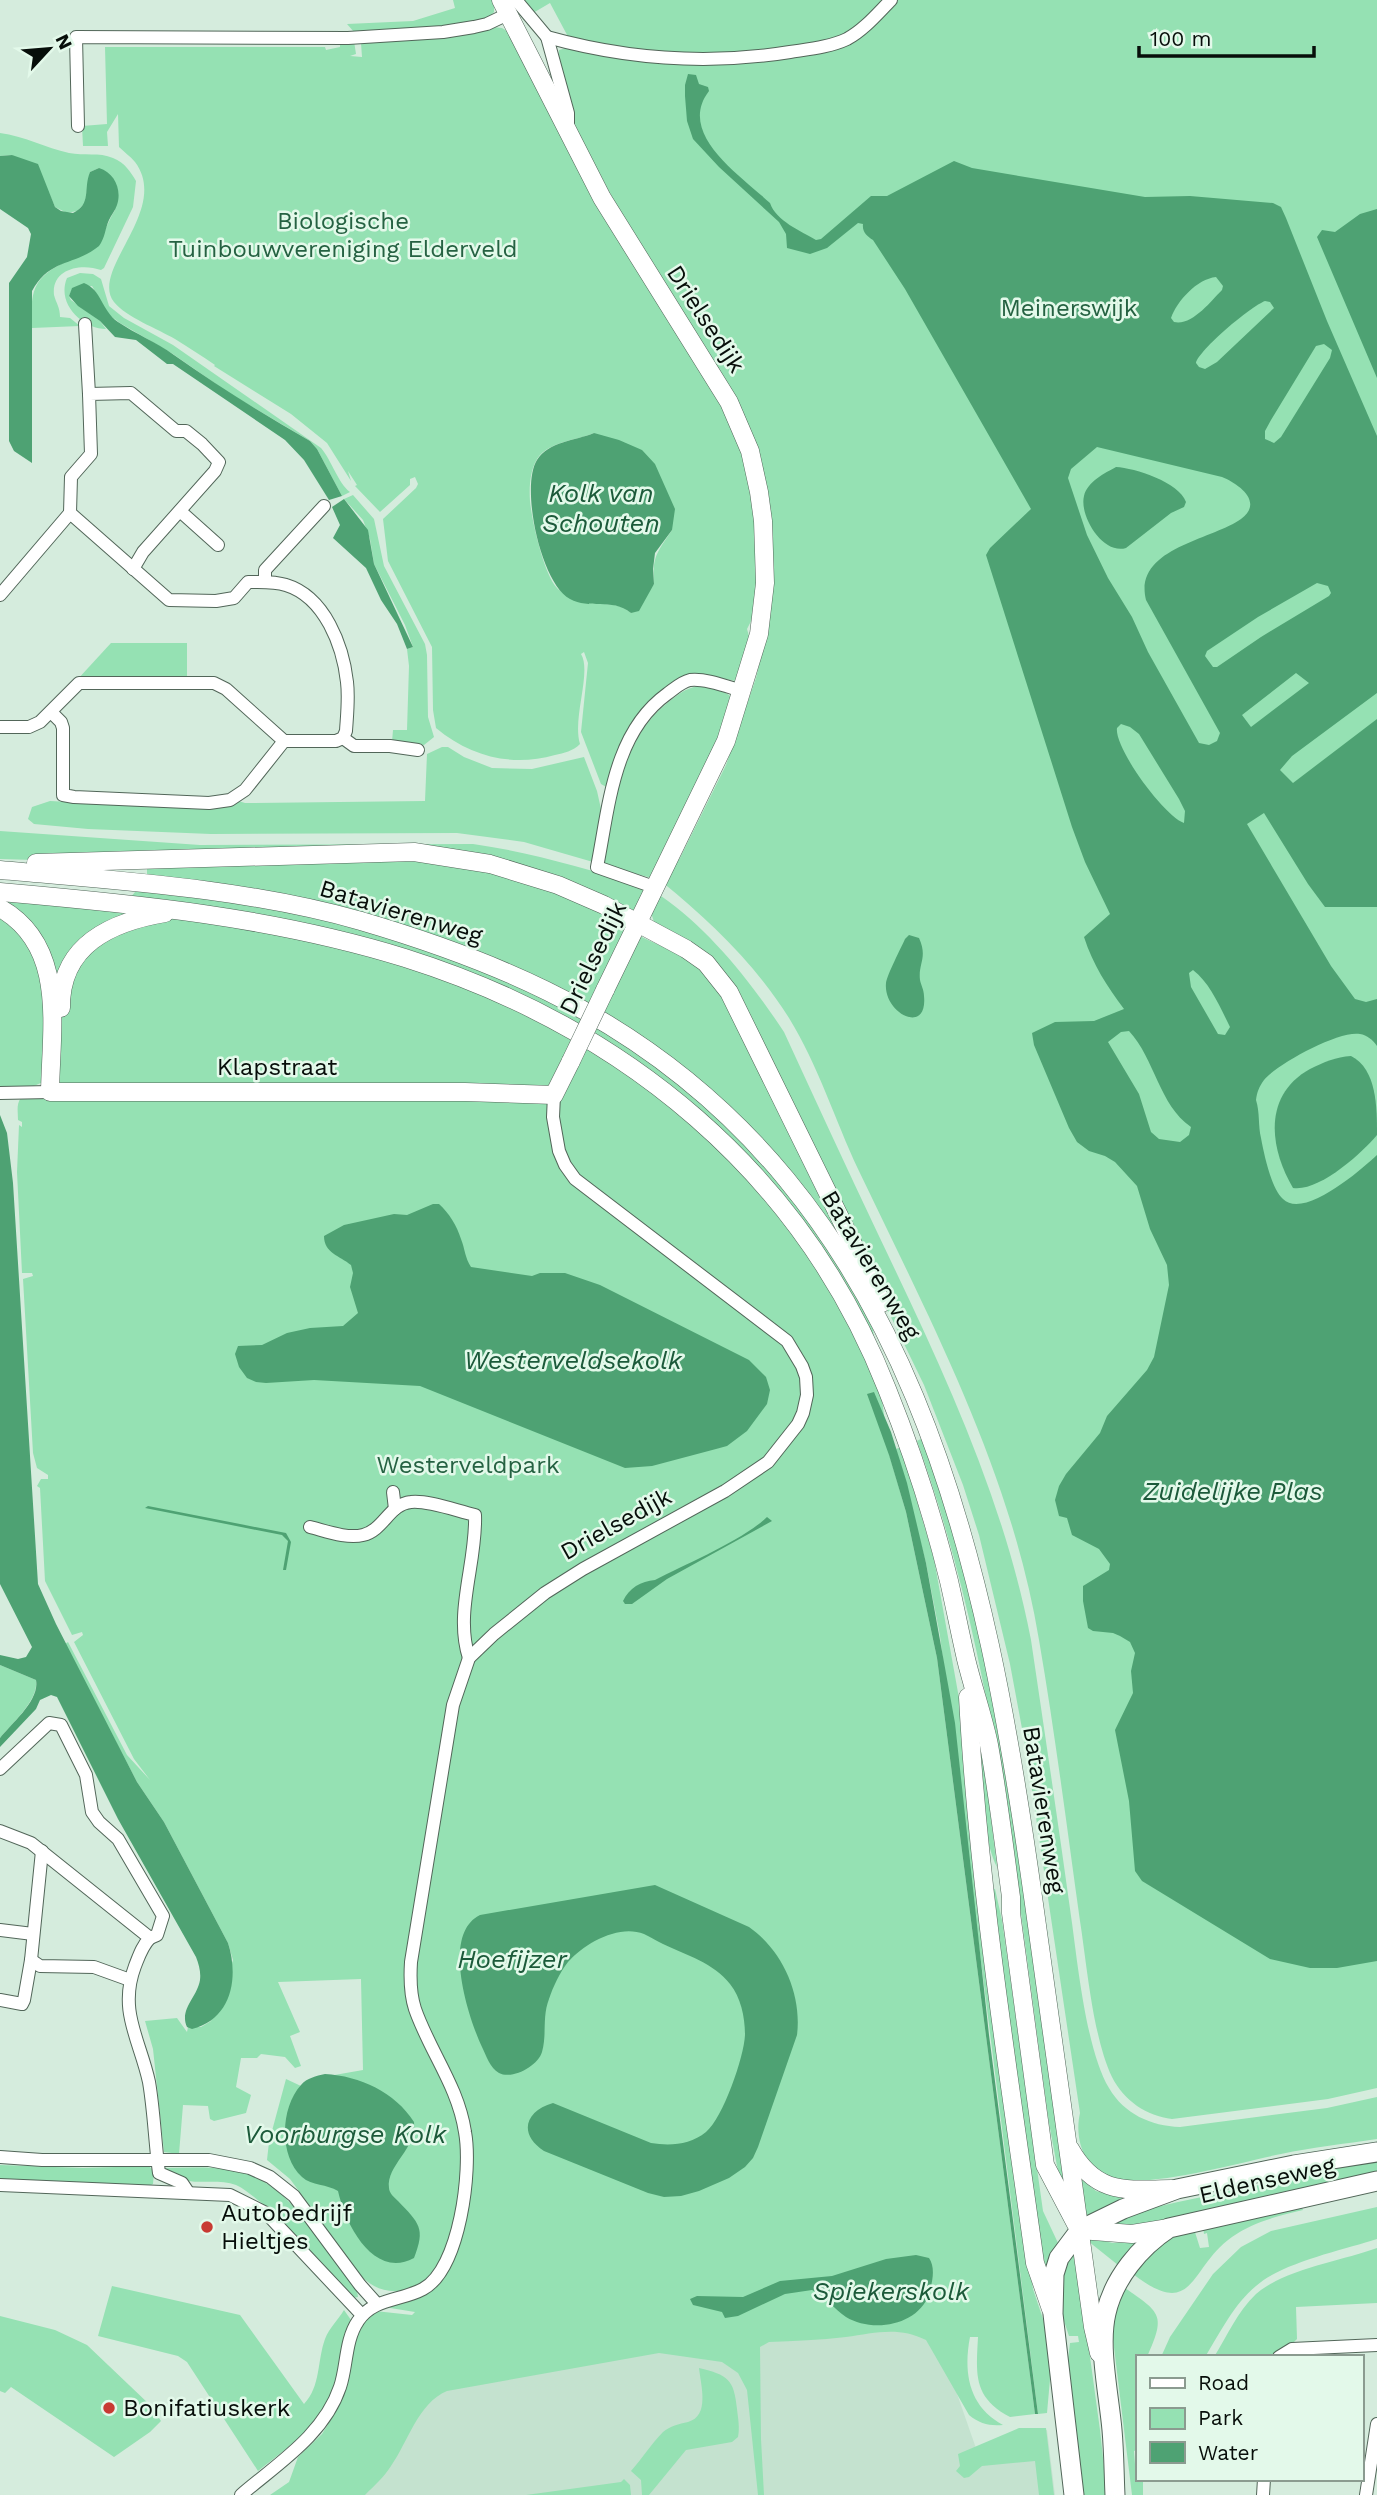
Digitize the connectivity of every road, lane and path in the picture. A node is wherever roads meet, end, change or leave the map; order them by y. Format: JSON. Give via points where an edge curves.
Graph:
{"nodes":[{"id":1,"x":891,"y":0,"type":"edge"},
{"id":2,"x":508,"y":5,"type":"edge"},
{"id":3,"x":547,"y":37,"type":"junction"},
{"id":4,"x":78,"y":126,"type":"dead end"},
{"id":5,"x":569,"y":133,"type":"junction"},
{"id":6,"x":85,"y":324,"type":"dead end"},
{"id":7,"x":89,"y":394,"type":"junction"},
{"id":8,"x":324,"y":506,"type":"dead end"},
{"id":9,"x":180,"y":510,"type":"junction"},
{"id":10,"x":70,"y":513,"type":"junction"},
{"id":11,"x":218,"y":545,"type":"dead end"},
{"id":12,"x":133,"y":569,"type":"junction"},
{"id":13,"x":265,"y":582,"type":"junction"},
{"id":14,"x":0,"y":595,"type":"edge"},
{"id":15,"x":742,"y":691,"type":"junction"},
{"id":16,"x":51,"y":712,"type":"junction"},
{"id":17,"x":0,"y":727,"type":"edge"},
{"id":18,"x":343,"y":738,"type":"junction"},
{"id":19,"x":284,"y":741,"type":"junction"},
{"id":20,"x":418,"y":750,"type":"dead end"},
{"id":21,"x":1,"y":870,"type":"edge"},
{"id":22,"x":654,"y":887,"type":"junction"},
{"id":23,"x":0,"y":892,"type":"edge"},
{"id":24,"x":0,"y":908,"type":"edge"},
{"id":25,"x":183,"y":910,"type":"junction"},
{"id":26,"x":638,"y":923,"type":"junction"},
{"id":27,"x":56,"y":1092,"type":"junction"},
{"id":28,"x":0,"y":1093,"type":"edge"},
{"id":29,"x":554,"y":1095,"type":"junction"},
{"id":30,"x":896,"y":1354,"type":"junction"},
{"id":31,"x":393,"y":1492,"type":"dead end"},
{"id":32,"x":395,"y":1509,"type":"junction"},
{"id":33,"x":310,"y":1527,"type":"dead end"},
{"id":34,"x":469,"y":1658,"type":"junction"},
{"id":35,"x":966,"y":1662,"type":"junction"},
{"id":36,"x":0,"y":1769,"type":"edge"},
{"id":37,"x":0,"y":1831,"type":"edge"},
{"id":38,"x":42,"y":1852,"type":"junction"},
{"id":39,"x":0,"y":1930,"type":"edge"},
{"id":40,"x":33,"y":1934,"type":"junction"},
{"id":41,"x":150,"y":1938,"type":"junction"},
{"id":42,"x":31,"y":1960,"type":"junction"},
{"id":43,"x":130,"y":1980,"type":"junction"},
{"id":44,"x":0,"y":2000,"type":"edge"},
{"id":45,"x":1068,"y":2146,"type":"junction"},
{"id":46,"x":1377,"y":2152,"type":"edge"},
{"id":47,"x":0,"y":2157,"type":"edge"},
{"id":48,"x":158,"y":2167,"type":"junction"},
{"id":49,"x":1377,"y":2181,"type":"edge"},
{"id":50,"x":0,"y":2185,"type":"edge"},
{"id":51,"x":1177,"y":2189,"type":"junction"},
{"id":52,"x":159,"y":2191,"type":"junction"},
{"id":53,"x":188,"y":2192,"type":"junction"},
{"id":54,"x":1168,"y":2228,"type":"junction"},
{"id":55,"x":1080,"y":2230,"type":"junction"},
{"id":56,"x":377,"y":2304,"type":"junction"},
{"id":57,"x":1052,"y":2314,"type":"junction"},
{"id":58,"x":362,"y":2315,"type":"junction"},
{"id":59,"x":1377,"y":2345,"type":"edge"},
{"id":60,"x":1282,"y":2355,"type":"edge"},
{"id":61,"x":1106,"y":2381,"type":"junction"},
{"id":62,"x":1377,"y":2424,"type":"edge"},
{"id":63,"x":241,"y":2495,"type":"edge"},
{"id":64,"x":1074,"y":2495,"type":"edge"},
{"id":65,"x":1115,"y":2495,"type":"edge"},
{"id":66,"x":1366,"y":2495,"type":"edge"}],
"edges":[{"from":1,"to":3,"type":"street","via":[[847,39],[736,59],[612,52]]},
{"from":2,"to":3,"type":"street"},
{"from":2,"to":4,"type":"street","via":[[487,24],[474,27],[357,38],[76,37]]},
{"from":2,"to":5,"type":"main road","name":"Drielsedijk"},
{"from":3,"to":5,"type":"street"},
{"from":5,"to":15,"type":"main road","name":"Drielsedijk","via":[[620,228],[729,402],[750,451],[760,492],[765,583],[759,634]]},
{"from":6,"to":7,"type":"street"},
{"from":7,"to":9,"type":"street","via":[[131,393],[176,431],[186,431],[219,462]]},
{"from":7,"to":10,"type":"street","via":[[91,454],[71,477]]},
{"from":8,"to":13,"type":"street","via":[[265,570]]},
{"from":9,"to":11,"type":"street"},
{"from":9,"to":12,"type":"street"},
{"from":10,"to":12,"type":"street"},
{"from":10,"to":14,"type":"street"},
{"from":12,"to":13,"type":"street","via":[[169,600],[225,600],[234,598],[248,582]]},
{"from":13,"to":18,"type":"street","via":[[287,585],[305,596],[338,638],[347,685]]},
{"from":15,"to":22,"type":"main road","name":"Drielsedijk","via":[[726,741]]},
{"from":15,"to":22,"type":"street","name":"Drielsedijk","via":[[690,680],[647,711],[628,739],[597,867]]},
{"from":16,"to":17,"type":"street","via":[[29,727]]},
{"from":16,"to":19,"type":"street","via":[[79,683],[214,683]]},
{"from":16,"to":19,"type":"street","via":[[63,728],[63,795],[209,803],[230,800],[245,790]]},
{"from":18,"to":19,"type":"street"},
{"from":18,"to":20,"type":"street","via":[[354,746]]},
{"from":21,"to":26,"type":"main road","via":[[17,864],[414,852],[517,871]]},
{"from":21,"to":30,"type":"main road","name":"Batavierenweg","via":[[197,889],[306,908],[405,935],[477,961],[579,1007],[678,1073],[766,1156],[834,1243]]},
{"from":22,"to":26,"type":"main road","name":"Drielsedijk"},
{"from":23,"to":25,"type":"main road","name":"Batavierenweg"},
{"from":24,"to":27,"type":"main road","via":[[29,931],[48,970]]},
{"from":25,"to":27,"type":"main road","via":[[113,927],[79,953],[61,992]]},
{"from":25,"to":35,"type":"main road","name":"Batavierenweg","via":[[340,941],[466,981],[595,1042],[647,1077],[708,1128],[779,1203],[858,1325],[887,1388],[924,1495]]},
{"from":26,"to":29,"type":"main road","name":"Drielsedijk","bridge":true},
{"from":26,"to":30,"type":"main road","via":[[697,956],[722,981],[883,1306]]},
{"from":27,"to":28,"type":"street","name":"Klapstraat"},
{"from":27,"to":29,"type":"main road","name":"Klapstraat"},
{"from":29,"to":34,"type":"street","name":"Drielsedijk","via":[[555,1133],[570,1173],[787,1341],[802,1366],[807,1395],[797,1424],[768,1462],[725,1492],[545,1593]]},
{"from":30,"to":45,"type":"main road","name":"Batavierenweg","via":[[953,1499],[993,1658],[1021,1814]]},
{"from":31,"to":32,"type":"street"},
{"from":32,"to":33,"type":"street","via":[[373,1532],[362,1535]]},
{"from":32,"to":34,"type":"street","via":[[414,1501],[475,1515],[464,1625]]},
{"from":34,"to":56,"type":"street","name":"Drielsedijk","via":[[453,1705],[410,1978],[415,2010],[461,2109],[468,2161],[466,2186],[441,2273],[419,2291]]},
{"from":35,"to":55,"type":"main road","name":"Batavierenweg","via":[[988,1742],[1045,2165]]},
{"from":35,"to":57,"type":"main road","name":"Batavierenweg","via":[[992,1954],[1035,2263]]},
{"from":36,"to":41,"type":"street","via":[[49,1723],[61,1725],[86,1775],[92,1812],[118,1839],[163,1916],[157,1935]]},
{"from":37,"to":38,"type":"street"},
{"from":38,"to":40,"type":"street"},
{"from":38,"to":41,"type":"street"},
{"from":39,"to":40,"type":"street"},
{"from":40,"to":42,"type":"street"},
{"from":41,"to":43,"type":"street"},
{"from":42,"to":43,"type":"street","via":[[40,1966],[94,1967]]},
{"from":42,"to":44,"type":"street","via":[[22,2004]]},
{"from":43,"to":48,"type":"street","via":[[128,2006],[149,2081]]},
{"from":45,"to":51,"type":"main road","name":"Eldenseweg","via":[[1078,2164],[1104,2185],[1119,2190]]},
{"from":45,"to":55,"type":"main road","name":"Batavierenweg"},
{"from":46,"to":51,"type":"main road","name":"Eldenseweg"},
{"from":47,"to":48,"type":"street"},
{"from":48,"to":52,"type":"street"},
{"from":48,"to":53,"type":"street"},
{"from":48,"to":56,"type":"street","via":[[226,2162],[270,2176],[294,2196]]},
{"from":49,"to":54,"type":"main road","name":"Eldenseweg"},
{"from":50,"to":52,"type":"street"},
{"from":51,"to":55,"type":"main road","name":"Eldenseweg"},
{"from":52,"to":53,"type":"street"},
{"from":53,"to":58,"type":"street","via":[[230,2195],[266,2213]]},
{"from":54,"to":55,"type":"main road","name":"Eldenseweg","via":[[1132,2234]]},
{"from":54,"to":61,"type":"main road","name":"Eldenseweg","via":[[1133,2259],[1111,2298],[1104,2329]]},
{"from":55,"to":57,"type":"main road","name":"Batavierenweg","via":[[1059,2259]]},
{"from":55,"to":61,"type":"main road","name":"Batavierenweg","via":[[1093,2327]]},
{"from":56,"to":58,"type":"street","name":"Drielsedijk"},
{"from":57,"to":64,"type":"main road","name":"Batavierenweg"},
{"from":58,"to":63,"type":"street","via":[[325,2419]]},
{"from":59,"to":60,"type":"street","via":[[1293,2349]]},
{"from":61,"to":65,"type":"main road","name":"Batavierenweg"},
{"from":62,"to":66,"type":"street"}]}
